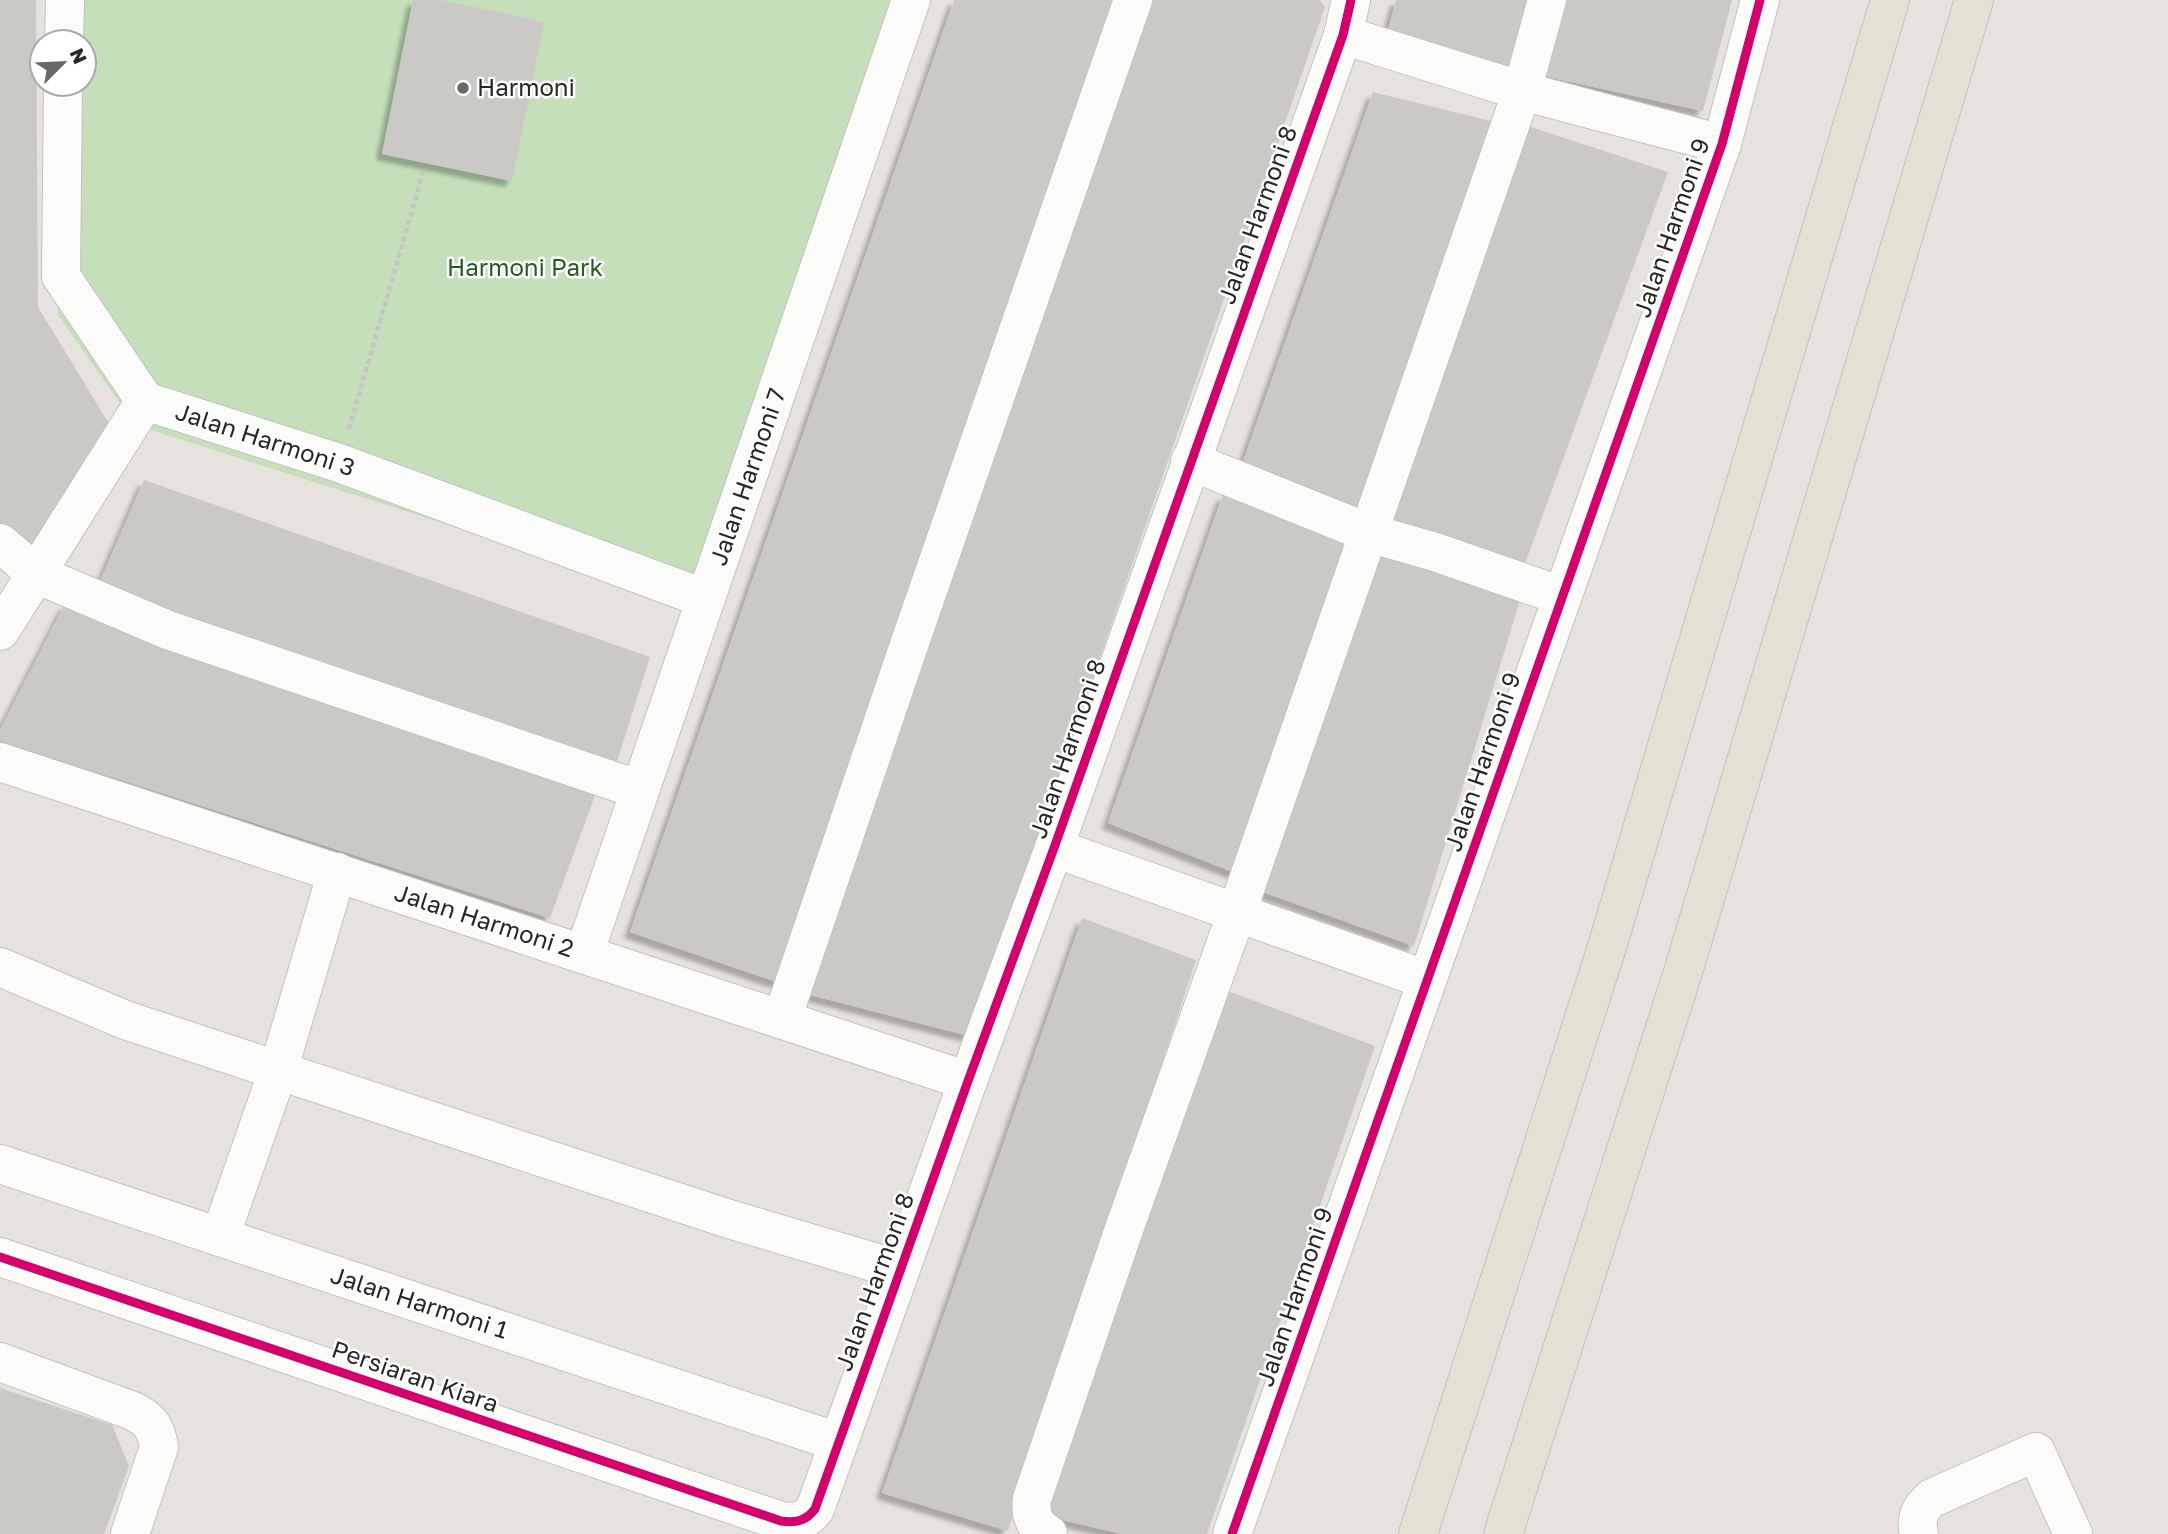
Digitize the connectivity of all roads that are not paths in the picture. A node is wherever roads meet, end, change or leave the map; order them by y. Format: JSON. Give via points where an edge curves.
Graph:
{"nodes":[{"id":1,"x":65,"y":0,"type":"edge"},
{"id":2,"x":911,"y":0,"type":"edge"},
{"id":3,"x":1133,"y":0,"type":"edge"},
{"id":4,"x":1547,"y":0,"type":"edge"},
{"id":5,"x":1760,"y":0,"type":"edge"},
{"id":6,"x":1891,"y":0,"type":"edge"},
{"id":7,"x":1974,"y":0,"type":"edge"},
{"id":8,"x":1347,"y":17,"type":"edge"},
{"id":9,"x":64,"y":28,"type":"edge"},
{"id":10,"x":1522,"y":91,"type":"junction"},
{"id":11,"x":64,"y":98,"type":"edge"},
{"id":12,"x":1722,"y":144,"type":"junction"},
{"id":13,"x":145,"y":401,"type":"junction"},
{"id":14,"x":1190,"y":461,"type":"junction"},
{"id":15,"x":1369,"y":533,"type":"junction"},
{"id":16,"x":0,"y":543,"type":"edge"},
{"id":17,"x":36,"y":574,"type":"junction"},
{"id":18,"x":1562,"y":596,"type":"junction"},
{"id":19,"x":706,"y":599,"type":"junction"},
{"id":20,"x":0,"y":631,"type":"edge"},
{"id":21,"x":0,"y":762,"type":"edge"},
{"id":22,"x":640,"y":790,"type":"junction"},
{"id":23,"x":1054,"y":848,"type":"junction"},
{"id":24,"x":337,"y":872,"type":"junction"},
{"id":25,"x":1237,"y":912,"type":"junction"},
{"id":26,"x":584,"y":954,"type":"junction"},
{"id":27,"x":0,"y":967,"type":"edge"},
{"id":28,"x":1427,"y":980,"type":"junction"},
{"id":29,"x":782,"y":1019,"type":"junction"},
{"id":30,"x":278,"y":1071,"type":"junction"},
{"id":31,"x":968,"y":1081,"type":"junction"},
{"id":32,"x":0,"y":1164,"type":"edge"},
{"id":33,"x":220,"y":1237,"type":"junction"},
{"id":34,"x":0,"y":1257,"type":"edge"},
{"id":35,"x":900,"y":1270,"type":"junction"},
{"id":36,"x":0,"y":1362,"type":"edge"},
{"id":37,"x":838,"y":1442,"type":"junction"},
{"id":38,"x":815,"y":1508,"type":"joint"},
{"id":39,"x":130,"y":1534,"type":"edge"},
{"id":40,"x":1048,"y":1534,"type":"edge"},
{"id":41,"x":1232,"y":1534,"type":"edge"},
{"id":42,"x":1418,"y":1534,"type":"edge"},
{"id":43,"x":1503,"y":1534,"type":"edge"},
{"id":44,"x":1919,"y":1534,"type":"edge"},
{"id":45,"x":2073,"y":1534,"type":"edge"}],
"edges":[{"from":1,"to":9,"type":"street"},
{"from":2,"to":19,"type":"street","name":"Jalan Harmoni 7"},
{"from":3,"to":29,"type":"street"},
{"from":4,"to":10,"type":"street"},
{"from":5,"to":12,"type":"street","name":"Jalan Harmoni 9"},
{"from":6,"to":42,"type":"main road","via":[[1607,947]]},
{"from":7,"to":43,"type":"main road","via":[[1683,972]]},
{"from":8,"to":10,"type":"street"},
{"from":8,"to":14,"type":"street","name":"Jalan Harmoni 8"},
{"from":10,"to":12,"type":"street"},
{"from":10,"to":15,"type":"street"},
{"from":11,"to":13,"type":"street","name":"Jalan Harmoni 3","via":[[61,276]]},
{"from":12,"to":18,"type":"street","name":"Jalan Harmoni 9"},
{"from":13,"to":17,"type":"street"},
{"from":13,"to":19,"type":"street","name":"Jalan Harmoni 3","via":[[339,463]]},
{"from":14,"to":15,"type":"street"},
{"from":14,"to":23,"type":"street","name":"Jalan Harmoni 8"},
{"from":15,"to":18,"type":"street"},
{"from":15,"to":25,"type":"street"},
{"from":16,"to":17,"type":"street"},
{"from":17,"to":20,"type":"street"},
{"from":17,"to":22,"type":"street","via":[[168,630]]},
{"from":18,"to":28,"type":"street","name":"Jalan Harmoni 9"},
{"from":19,"to":22,"type":"street","name":"Jalan Harmoni 7"},
{"from":21,"to":24,"type":"street","name":"Jalan Harmoni 2"},
{"from":22,"to":26,"type":"street","name":"Jalan Harmoni 7"},
{"from":23,"to":25,"type":"street"},
{"from":23,"to":31,"type":"street","name":"Jalan Harmoni 8"},
{"from":24,"to":26,"type":"street","name":"Jalan Harmoni 2"},
{"from":24,"to":30,"type":"street"},
{"from":25,"to":28,"type":"street"},
{"from":25,"to":40,"type":"street","via":[[1032,1499],[1033,1521]]},
{"from":26,"to":29,"type":"street","name":"Jalan Harmoni 2"},
{"from":27,"to":30,"type":"street","via":[[125,1020]]},
{"from":28,"to":41,"type":"street","name":"Jalan Harmoni 9"},
{"from":29,"to":31,"type":"street","name":"Jalan Harmoni 2"},
{"from":30,"to":33,"type":"street"},
{"from":30,"to":35,"type":"street","via":[[729,1219]]},
{"from":31,"to":35,"type":"street","name":"Jalan Harmoni 8"},
{"from":32,"to":33,"type":"street","name":"Jalan Harmoni 1"},
{"from":33,"to":37,"type":"street","name":"Jalan Harmoni 1"},
{"from":34,"to":38,"type":"street","name":"Persiaran Kiara","via":[[781,1521],[802,1520]]},
{"from":35,"to":37,"type":"street","name":"Jalan Harmoni 8"},
{"from":36,"to":39,"type":"street","via":[[133,1411],[157,1433],[159,1447]]},
{"from":37,"to":38,"type":"street","name":"Jalan Harmoni 8"},
{"from":44,"to":45,"type":"street","via":[[1918,1514],[1932,1499],[2036,1452]]}]}
